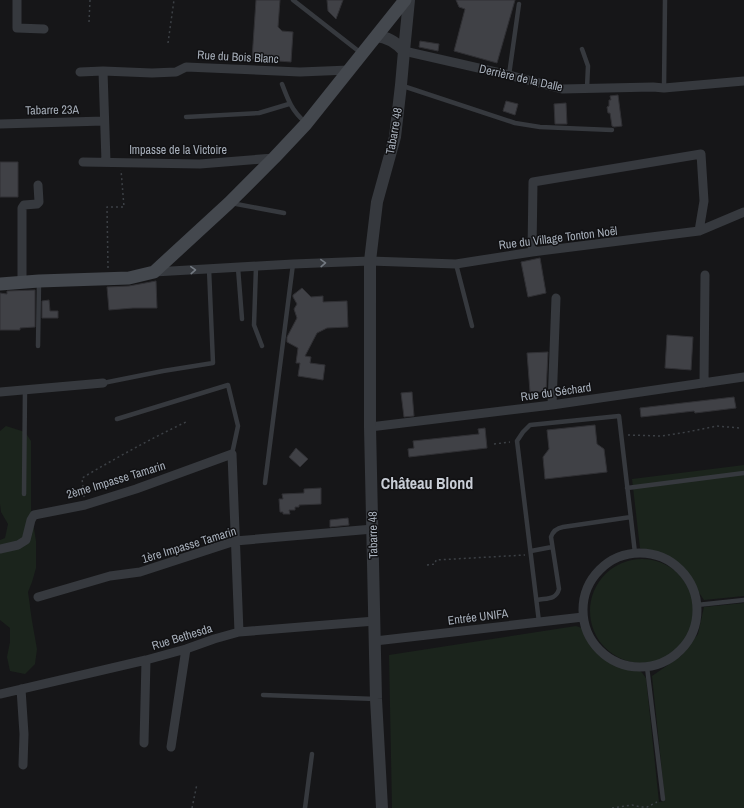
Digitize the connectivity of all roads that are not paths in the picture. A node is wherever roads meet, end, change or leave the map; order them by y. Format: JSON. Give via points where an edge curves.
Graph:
{"nodes":[{"id":1,"x":17,"y":0,"type":"edge"},
{"id":2,"x":293,"y":0,"type":"edge"},
{"id":3,"x":405,"y":0,"type":"edge"},
{"id":4,"x":409,"y":0,"type":"edge"},
{"id":5,"x":665,"y":0,"type":"edge"},
{"id":6,"x":519,"y":4,"type":"dead end"},
{"id":7,"x":44,"y":29,"type":"dead end"},
{"id":8,"x":376,"y":36,"type":"junction"},
{"id":9,"x":582,"y":48,"type":"dead end"},
{"id":10,"x":404,"y":51,"type":"junction"},
{"id":11,"x":362,"y":54,"type":"junction"},
{"id":12,"x":349,"y":70,"type":"junction"},
{"id":13,"x":103,"y":71,"type":"junction"},
{"id":14,"x":80,"y":72,"type":"dead end"},
{"id":15,"x":509,"y":75,"type":"junction"},
{"id":16,"x":744,"y":80,"type":"edge"},
{"id":17,"x":282,"y":84,"type":"dead end"},
{"id":18,"x":401,"y":85,"type":"junction"},
{"id":19,"x":587,"y":88,"type":"junction"},
{"id":20,"x":664,"y":88,"type":"junction"},
{"id":21,"x":289,"y":104,"type":"junction"},
{"id":22,"x":186,"y":117,"type":"dead end"},
{"id":23,"x":104,"y":121,"type":"junction"},
{"id":24,"x":0,"y":124,"type":"edge"},
{"id":25,"x":306,"y":124,"type":"junction"},
{"id":26,"x":612,"y":130,"type":"dead end"},
{"id":27,"x":274,"y":158,"type":"junction"},
{"id":28,"x":83,"y":162,"type":"dead end"},
{"id":29,"x":106,"y":162,"type":"junction"},
{"id":30,"x":38,"y":185,"type":"dead end"},
{"id":31,"x":229,"y":203,"type":"junction"},
{"id":32,"x":744,"y":212,"type":"edge"},
{"id":33,"x":284,"y":213,"type":"dead end"},
{"id":34,"x":699,"y":232,"type":"junction"},
{"id":35,"x":532,"y":252,"type":"junction"},
{"id":36,"x":370,"y":261,"type":"junction"},
{"id":37,"x":293,"y":264,"type":"junction"},
{"id":38,"x":456,"y":264,"type":"junction"},
{"id":39,"x":256,"y":267,"type":"junction"},
{"id":40,"x":238,"y":268,"type":"junction"},
{"id":41,"x":209,"y":269,"type":"junction"},
{"id":42,"x":154,"y":272,"type":"junction"},
{"id":43,"x":705,"y":275,"type":"dead end"},
{"id":44,"x":39,"y":281,"type":"junction"},
{"id":45,"x":22,"y":282,"type":"junction"},
{"id":46,"x":0,"y":284,"type":"edge"},
{"id":47,"x":556,"y":298,"type":"dead end"},
{"id":48,"x":242,"y":319,"type":"dead end"},
{"id":49,"x":472,"y":326,"type":"dead end"},
{"id":50,"x":38,"y":346,"type":"dead end"},
{"id":51,"x":262,"y":346,"type":"dead end"},
{"id":52,"x":744,"y":377,"type":"edge"},
{"id":53,"x":103,"y":383,"type":"joint"},
{"id":54,"x":704,"y":383,"type":"junction"},
{"id":55,"x":25,"y":389,"type":"junction"},
{"id":56,"x":0,"y":392,"type":"edge"},
{"id":57,"x":552,"y":405,"type":"junction"},
{"id":58,"x":117,"y":419,"type":"dead end"},
{"id":59,"x":370,"y":427,"type":"junction"},
{"id":60,"x":232,"y":454,"type":"junction"},
{"id":61,"x":744,"y":473,"type":"edge"},
{"id":62,"x":265,"y":483,"type":"dead end"},
{"id":63,"x":627,"y":488,"type":"junction"},
{"id":64,"x":24,"y":494,"type":"dead end"},
{"id":65,"x":631,"y":517,"type":"junction"},
{"id":66,"x":373,"y":529,"type":"junction"},
{"id":67,"x":235,"y":541,"type":"junction"},
{"id":68,"x":552,"y":547,"type":"junction"},
{"id":69,"x":0,"y":549,"type":"edge"},
{"id":70,"x":531,"y":553,"type":"junction"},
{"id":71,"x":635,"y":553,"type":"junction"},
{"id":72,"x":38,"y":597,"type":"dead end"},
{"id":73,"x":537,"y":600,"type":"junction"},
{"id":74,"x":744,"y":600,"type":"edge"},
{"id":75,"x":697,"y":605,"type":"junction"},
{"id":76,"x":583,"y":617,"type":"junction"},
{"id":77,"x":375,"y":621,"type":"junction"},
{"id":78,"x":539,"y":622,"type":"junction"},
{"id":79,"x":239,"y":632,"type":"junction"},
{"id":80,"x":375,"y":642,"type":"junction"},
{"id":81,"x":186,"y":649,"type":"junction"},
{"id":82,"x":146,"y":660,"type":"junction"},
{"id":83,"x":647,"y":667,"type":"junction"},
{"id":84,"x":21,"y":689,"type":"junction"},
{"id":85,"x":0,"y":694,"type":"edge"},
{"id":86,"x":263,"y":694,"type":"dead end"},
{"id":87,"x":376,"y":699,"type":"junction"},
{"id":88,"x":144,"y":744,"type":"dead end"},
{"id":89,"x":171,"y":747,"type":"dead end"},
{"id":90,"x":312,"y":754,"type":"dead end"},
{"id":91,"x":23,"y":765,"type":"dead end"},
{"id":92,"x":663,"y":799,"type":"road end"},
{"id":93,"x":306,"y":808,"type":"edge"},
{"id":94,"x":380,"y":808,"type":"edge"}],
"edges":[{"from":1,"to":7,"type":"street","via":[[17,28]]},
{"from":2,"to":11,"type":"lane"},
{"from":3,"to":8,"type":"main road"},
{"from":4,"to":10,"type":"street","name":"Tabarre 48"},
{"from":5,"to":20,"type":"lane"},
{"from":6,"to":15,"type":"lane"},
{"from":8,"to":10,"type":"street","name":"Derrière de la Dalle","via":[[390,39]]},
{"from":8,"to":11,"type":"main road"},
{"from":9,"to":19,"type":"lane","via":[[588,66]]},
{"from":10,"to":15,"type":"street","name":"Derrière de la Dalle"},
{"from":10,"to":18,"type":"street","name":"Tabarre 48"},
{"from":11,"to":12,"type":"main road"},
{"from":12,"to":13,"type":"street","name":"Rue du Bois Blanc","via":[[300,72],[186,67],[176,72]]},
{"from":12,"to":25,"type":"main road"},
{"from":13,"to":14,"type":"street","name":"Rue du Bois Blanc"},
{"from":13,"to":23,"type":"street"},
{"from":15,"to":19,"type":"street","name":"Derrière de la Dalle","via":[[562,89]]},
{"from":16,"to":20,"type":"street","name":"Derrière de la Dalle"},
{"from":17,"to":21,"type":"lane"},
{"from":18,"to":26,"type":"lane","via":[[515,123],[540,127]]},
{"from":18,"to":36,"type":"street","name":"Tabarre 48","via":[[395,137],[377,202]]},
{"from":19,"to":20,"type":"street","name":"Derrière de la Dalle"},
{"from":21,"to":22,"type":"lane","via":[[259,112]]},
{"from":21,"to":25,"type":"lane"},
{"from":23,"to":24,"type":"street","name":"Tabarre 23A"},
{"from":23,"to":29,"type":"street"},
{"from":25,"to":27,"type":"main road"},
{"from":27,"to":29,"type":"street","name":"Impasse de la Victoire","via":[[200,164]]},
{"from":27,"to":31,"type":"main road"},
{"from":28,"to":29,"type":"street","name":"Impasse de la Victoire"},
{"from":30,"to":45,"type":"street","via":[[39,202],[24,205],[22,208]]},
{"from":31,"to":33,"type":"lane"},
{"from":31,"to":42,"type":"main road"},
{"from":32,"to":34,"type":"street","name":"Rue du Village Tonton Noël"},
{"from":34,"to":35,"type":"street","name":"Rue du Village Tonton Noël"},
{"from":34,"to":35,"type":"street","via":[[704,200],[701,154],[533,182]]},
{"from":35,"to":38,"type":"street","name":"Rue du Village Tonton Noël"},
{"from":37,"to":36,"type":"street","one_way":true},
{"from":36,"to":38,"type":"street","name":"Rue du Village Tonton Noël"},
{"from":36,"to":59,"type":"street","name":"Tabarre 48"},
{"from":37,"to":39,"type":"street"},
{"from":37,"to":62,"type":"lane"},
{"from":38,"to":49,"type":"lane"},
{"from":39,"to":40,"type":"street"},
{"from":39,"to":51,"type":"lane","via":[[254,325]]},
{"from":40,"to":41,"type":"street"},
{"from":40,"to":48,"type":"lane"},
{"from":42,"to":41,"type":"street","one_way":true},
{"from":41,"to":53,"type":"lane","via":[[213,363]]},
{"from":42,"to":44,"type":"main road","via":[[129,278]]},
{"from":43,"to":54,"type":"street"},
{"from":44,"to":45,"type":"main road"},
{"from":44,"to":50,"type":"lane"},
{"from":45,"to":46,"type":"main road"},
{"from":47,"to":57,"type":"street"},
{"from":52,"to":54,"type":"street","name":"Rue du Séchard"},
{"from":53,"to":55,"type":"street"},
{"from":54,"to":57,"type":"street","name":"Rue du Séchard"},
{"from":55,"to":56,"type":"street"},
{"from":55,"to":64,"type":"lane"},
{"from":57,"to":59,"type":"street","name":"Rue du Séchard"},
{"from":58,"to":60,"type":"lane","via":[[228,385],[238,426]]},
{"from":59,"to":66,"type":"street","name":"Tabarre 48"},
{"from":60,"to":67,"type":"street"},
{"from":60,"to":69,"type":"street","name":"2ème Impasse Tamarin","via":[[85,505],[34,515],[26,540],[18,545]]},
{"from":61,"to":63,"type":"lane"},
{"from":63,"to":65,"type":"lane"},
{"from":63,"to":70,"type":"lane","via":[[619,416],[530,425],[518,441]]},
{"from":65,"to":68,"type":"lane","via":[[559,528],[552,534]]},
{"from":65,"to":71,"type":"lane"},
{"from":66,"to":67,"type":"street","name":"1ère Impasse Tamarin"},
{"from":66,"to":77,"type":"street","name":"Tabarre 48"},
{"from":67,"to":72,"type":"street","name":"1ère Impasse Tamarin","via":[[140,572],[110,576]]},
{"from":67,"to":79,"type":"street"},
{"from":68,"to":70,"type":"lane"},
{"from":68,"to":73,"type":"lane","via":[[558,593],[554,598]]},
{"from":70,"to":73,"type":"lane"},
{"from":71,"to":75,"type":"street","via":[[653,554],[670,560],[683,572],[693,588]]},
{"from":71,"to":76,"type":"street","via":[[617,557],[602,567],[590,581],[584,598]]},
{"from":73,"to":78,"type":"lane"},
{"from":74,"to":75,"type":"lane"},
{"from":75,"to":83,"type":"street","via":[[696,623],[689,639],[678,652],[664,662]]},
{"from":76,"to":78,"type":"street","name":"Entrée UNIFA"},
{"from":76,"to":83,"type":"street","via":[[591,639],[598,649],[612,660],[629,666]]},
{"from":77,"to":79,"type":"street","name":"Rue Bethesda"},
{"from":77,"to":80,"type":"street","name":"Tabarre 48"},
{"from":78,"to":80,"type":"street","name":"Entrée UNIFA"},
{"from":79,"to":81,"type":"street","name":"Rue Bethesda"},
{"from":80,"to":87,"type":"street","name":"Tabarre 48"},
{"from":81,"to":82,"type":"street","name":"Rue Bethesda"},
{"from":81,"to":89,"type":"street"},
{"from":82,"to":84,"type":"street","name":"Rue Bethesda"},
{"from":82,"to":88,"type":"street"},
{"from":83,"to":92,"type":"lane"},
{"from":84,"to":85,"type":"street","name":"Rue Bethesda"},
{"from":84,"to":91,"type":"street"},
{"from":86,"to":87,"type":"lane"},
{"from":87,"to":94,"type":"street","name":"Tabarre 48"},
{"from":90,"to":93,"type":"lane"}]}
